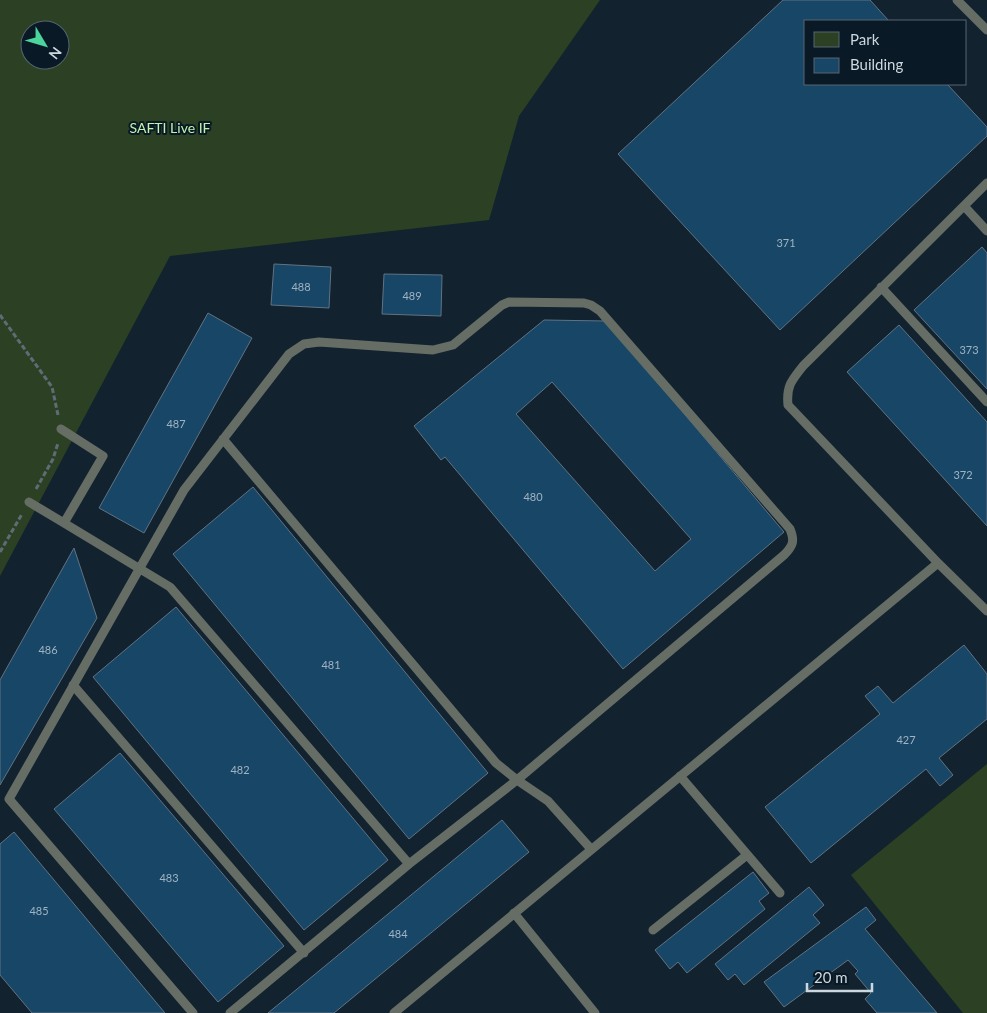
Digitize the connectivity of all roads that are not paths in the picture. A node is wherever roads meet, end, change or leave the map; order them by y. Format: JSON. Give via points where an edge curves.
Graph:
{"nodes":[{"id":1,"x":958,"y":0,"type":"edge"},
{"id":2,"x":986,"y":28,"type":"edge"},
{"id":3,"x":987,"y":183,"type":"edge"},
{"id":4,"x":965,"y":206,"type":"junction"},
{"id":5,"x":987,"y":231,"type":"edge"},
{"id":6,"x":881,"y":288,"type":"junction"},
{"id":7,"x":987,"y":402,"type":"edge"},
{"id":8,"x":61,"y":429,"type":"road end"},
{"id":9,"x":224,"y":439,"type":"junction"},
{"id":10,"x":29,"y":502,"type":"dead end"},
{"id":11,"x":64,"y":523,"type":"junction"},
{"id":12,"x":938,"y":562,"type":"junction"},
{"id":13,"x":140,"y":568,"type":"junction"},
{"id":14,"x":987,"y":611,"type":"edge"},
{"id":15,"x":73,"y":685,"type":"junction"},
{"id":16,"x":680,"y":776,"type":"junction"},
{"id":17,"x":517,"y":780,"type":"junction"},
{"id":18,"x":592,"y":849,"type":"junction"},
{"id":19,"x":748,"y":855,"type":"junction"},
{"id":20,"x":409,"y":864,"type":"junction"},
{"id":21,"x":780,"y":893,"type":"dead end"},
{"id":22,"x":514,"y":913,"type":"junction"},
{"id":23,"x":653,"y":930,"type":"dead end"},
{"id":24,"x":304,"y":953,"type":"junction"},
{"id":25,"x":193,"y":1013,"type":"edge"},
{"id":26,"x":230,"y":1013,"type":"edge"},
{"id":27,"x":394,"y":1013,"type":"edge"},
{"id":28,"x":596,"y":1013,"type":"edge"}],
"edges":[{"from":1,"to":2,"type":"lane"},
{"from":3,"to":4,"type":"lane"},
{"from":4,"to":5,"type":"lane"},
{"from":4,"to":6,"type":"lane"},
{"from":6,"to":7,"type":"lane"},
{"from":6,"to":12,"type":"lane","via":[[792,379],[787,393],[788,405]]},
{"from":8,"to":11,"type":"lane","via":[[103,456]]},
{"from":9,"to":13,"type":"lane","via":[[184,490]]},
{"from":9,"to":17,"type":"lane","via":[[496,763]]},
{"from":9,"to":17,"type":"lane","via":[[289,354],[304,344],[319,342],[439,349],[453,345],[509,302],[584,303],[600,311],[790,529],[794,537],[792,546],[784,555]]},
{"from":10,"to":11,"type":"lane"},
{"from":11,"to":13,"type":"lane"},
{"from":12,"to":14,"type":"lane"},
{"from":12,"to":16,"type":"lane"},
{"from":13,"to":15,"type":"lane"},
{"from":13,"to":20,"type":"lane","via":[[170,587]]},
{"from":15,"to":24,"type":"lane"},
{"from":15,"to":25,"type":"lane","via":[[9,799]]},
{"from":16,"to":18,"type":"lane"},
{"from":16,"to":19,"type":"lane"},
{"from":17,"to":18,"type":"lane","via":[[548,801]]},
{"from":17,"to":20,"type":"lane"},
{"from":18,"to":22,"type":"lane"},
{"from":19,"to":21,"type":"lane"},
{"from":19,"to":23,"type":"lane"},
{"from":20,"to":24,"type":"lane"},
{"from":22,"to":27,"type":"lane"},
{"from":22,"to":28,"type":"lane"},
{"from":24,"to":26,"type":"lane"}]}
